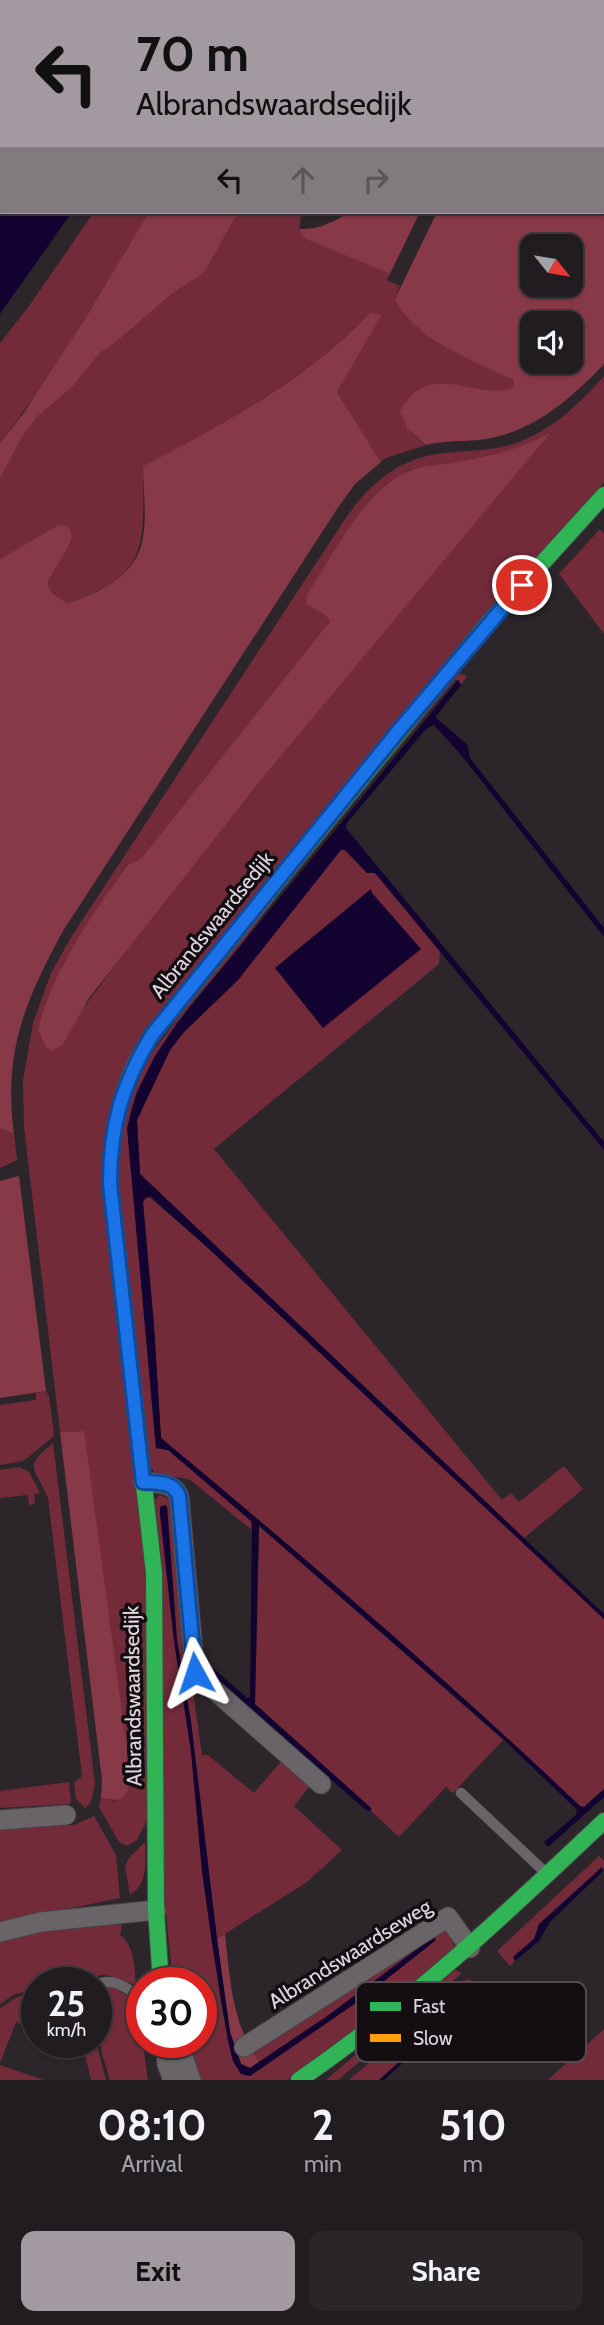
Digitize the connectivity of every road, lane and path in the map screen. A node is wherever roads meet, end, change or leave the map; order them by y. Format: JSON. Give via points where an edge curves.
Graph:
{"nodes":[{"id":1,"x":604,"y":495,"type":"edge"},
{"id":2,"x":143,"y":1482,"type":"junction"},
{"id":3,"x":321,"y":1784,"type":"dead end"},
{"id":4,"x":461,"y":1793,"type":"dead end"},
{"id":5,"x":66,"y":1815,"type":"dead end"},
{"id":6,"x":0,"y":1819,"type":"edge"},
{"id":7,"x":604,"y":1821,"type":"edge"},
{"id":8,"x":547,"y":1874,"type":"junction"},
{"id":9,"x":156,"y":1910,"type":"junction"},
{"id":10,"x":0,"y":1932,"type":"edge"},
{"id":11,"x":470,"y":1948,"type":"junction"},
{"id":12,"x":160,"y":1967,"type":"edge"},
{"id":13,"x":429,"y":1982,"type":"edge"},
{"id":14,"x":356,"y":2041,"type":"edge"},
{"id":15,"x":356,"y":2043,"type":"edge"},
{"id":16,"x":244,"y":2047,"type":"dead end"},
{"id":17,"x":166,"y":2058,"type":"edge"},
{"id":18,"x":183,"y":2058,"type":"edge"},
{"id":19,"x":173,"y":2080,"type":"edge"},
{"id":20,"x":191,"y":2080,"type":"edge"},
{"id":21,"x":299,"y":2080,"type":"edge"},
{"id":22,"x":318,"y":2080,"type":"edge"}],
"edges":[{"from":1,"to":2,"type":"street","name":"Albrandswaardsedijk","via":[[400,729],[152,1035],[130,1074],[113,1129],[110,1184]]},
{"from":2,"to":3,"type":"street","via":[[169,1484],[179,1496],[195,1673]]},
{"from":2,"to":9,"type":"street","name":"Albrandswaardsedijk","via":[[155,1600]]},
{"from":4,"to":8,"type":"lane"},
{"from":5,"to":6,"type":"street"},
{"from":7,"to":8,"type":"street"},
{"from":8,"to":11,"type":"street"},
{"from":9,"to":10,"type":"street","via":[[41,1922]]},
{"from":9,"to":12,"type":"street","name":"Albrandswaardsedijk"},
{"from":11,"to":13,"type":"street"},
{"from":11,"to":16,"type":"street","name":"Albrandswaardseweg","via":[[448,1917]]},
{"from":14,"to":21,"type":"street"},
{"from":15,"to":22,"type":"street"},
{"from":17,"to":19,"type":"street"},
{"from":18,"to":20,"type":"street"}]}
